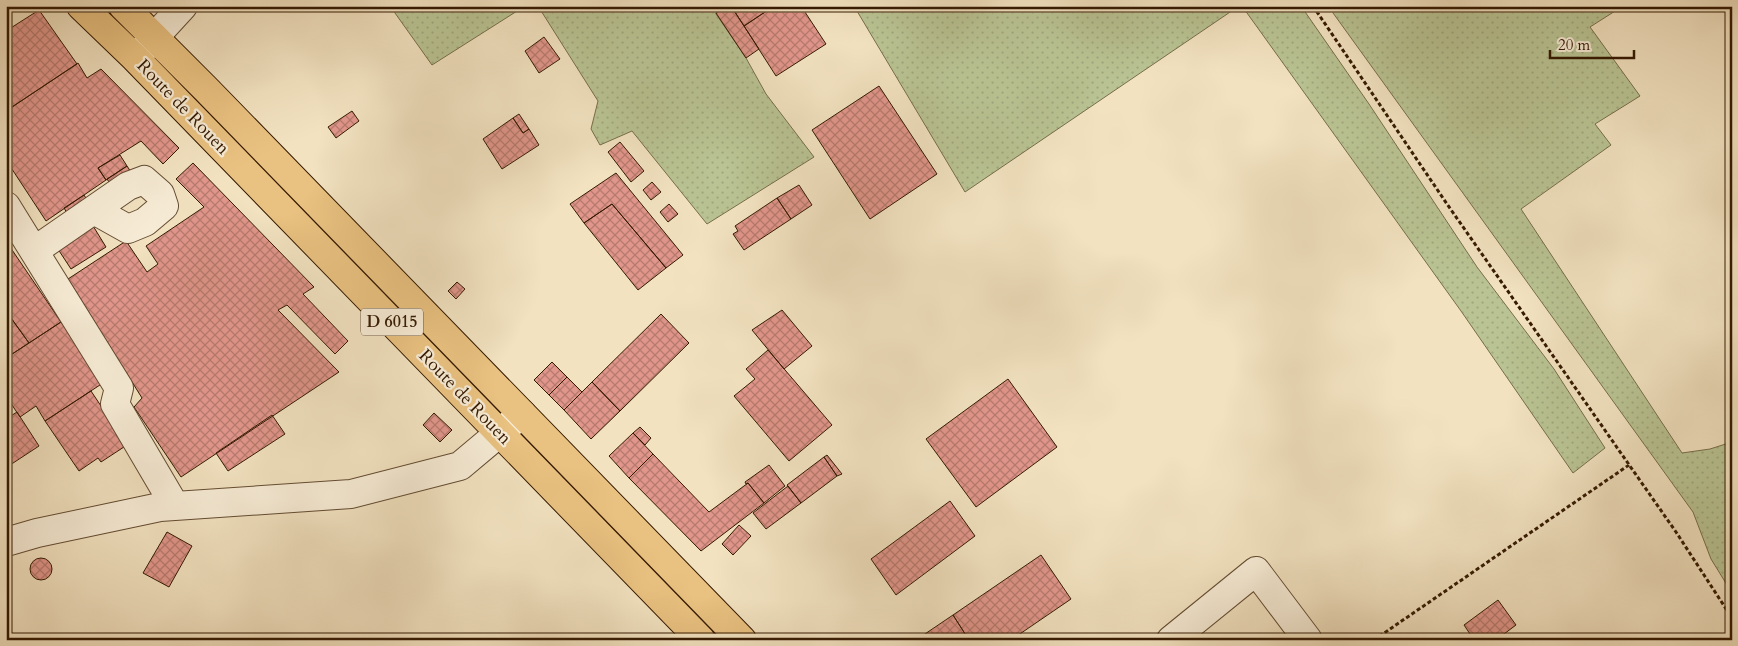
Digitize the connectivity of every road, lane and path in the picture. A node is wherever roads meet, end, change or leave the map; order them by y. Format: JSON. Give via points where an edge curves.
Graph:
{"nodes":[{"id":1,"x":81,"y":6,"type":"edge"},
{"id":2,"x":123,"y":6,"type":"edge"},
{"id":3,"x":183,"y":6,"type":"edge"},
{"id":4,"x":1313,"y":6,"type":"edge"},
{"id":5,"x":154,"y":37,"type":"junction"},
{"id":6,"x":135,"y":58,"type":"junction"},
{"id":7,"x":6,"y":206,"type":"edge"},
{"id":8,"x":94,"y":210,"type":"dead end"},
{"id":9,"x":358,"y":245,"type":"junction"},
{"id":10,"x":34,"y":252,"type":"junction"},
{"id":11,"x":335,"y":264,"type":"junction"},
{"id":12,"x":522,"y":414,"type":"junction"},
{"id":13,"x":500,"y":433,"type":"junction"},
{"id":14,"x":1629,"y":465,"type":"junction"},
{"id":15,"x":175,"y":506,"type":"junction"},
{"id":16,"x":6,"y":542,"type":"edge"},
{"id":17,"x":1732,"y":618,"type":"edge"},
{"id":18,"x":701,"y":640,"type":"edge"},
{"id":19,"x":742,"y":640,"type":"edge"},
{"id":20,"x":1171,"y":640,"type":"edge"},
{"id":21,"x":1308,"y":640,"type":"edge"},
{"id":22,"x":1374,"y":640,"type":"edge"}],
"edges":[{"from":1,"to":6,"type":"main road","name":"Route de Rouen","number":"D 6015"},
{"from":2,"to":5,"type":"main road","name":"Route de Rouen","number":"D 6015"},
{"from":3,"to":5,"type":"street"},
{"from":4,"to":14,"type":"path","via":[[1446,204]]},
{"from":5,"to":6,"type":"street"},
{"from":5,"to":9,"type":"main road","name":"Route de Rouen","number":"D 6015"},
{"from":6,"to":11,"type":"main road","name":"Route de Rouen","number":"D 6015"},
{"from":7,"to":10,"type":"street"},
{"from":8,"to":10,"type":"street"},
{"from":9,"to":11,"type":"street"},
{"from":9,"to":12,"type":"main road","name":"Route de Rouen","number":"D 6015"},
{"from":10,"to":15,"type":"street","via":[[119,388],[115,404]]},
{"from":11,"to":13,"type":"main road","name":"Route de Rouen","number":"D 6015"},
{"from":12,"to":13,"type":"street"},
{"from":12,"to":19,"type":"main road","name":"Route de Rouen","number":"D 6015"},
{"from":13,"to":15,"type":"street","via":[[460,466],[351,494]]},
{"from":13,"to":18,"type":"main road","name":"Route de Rouen","number":"D 6015"},
{"from":14,"to":17,"type":"path"},
{"from":14,"to":22,"type":"path"},
{"from":15,"to":16,"type":"street"},
{"from":20,"to":21,"type":"street","via":[[1256,571]]}]}
